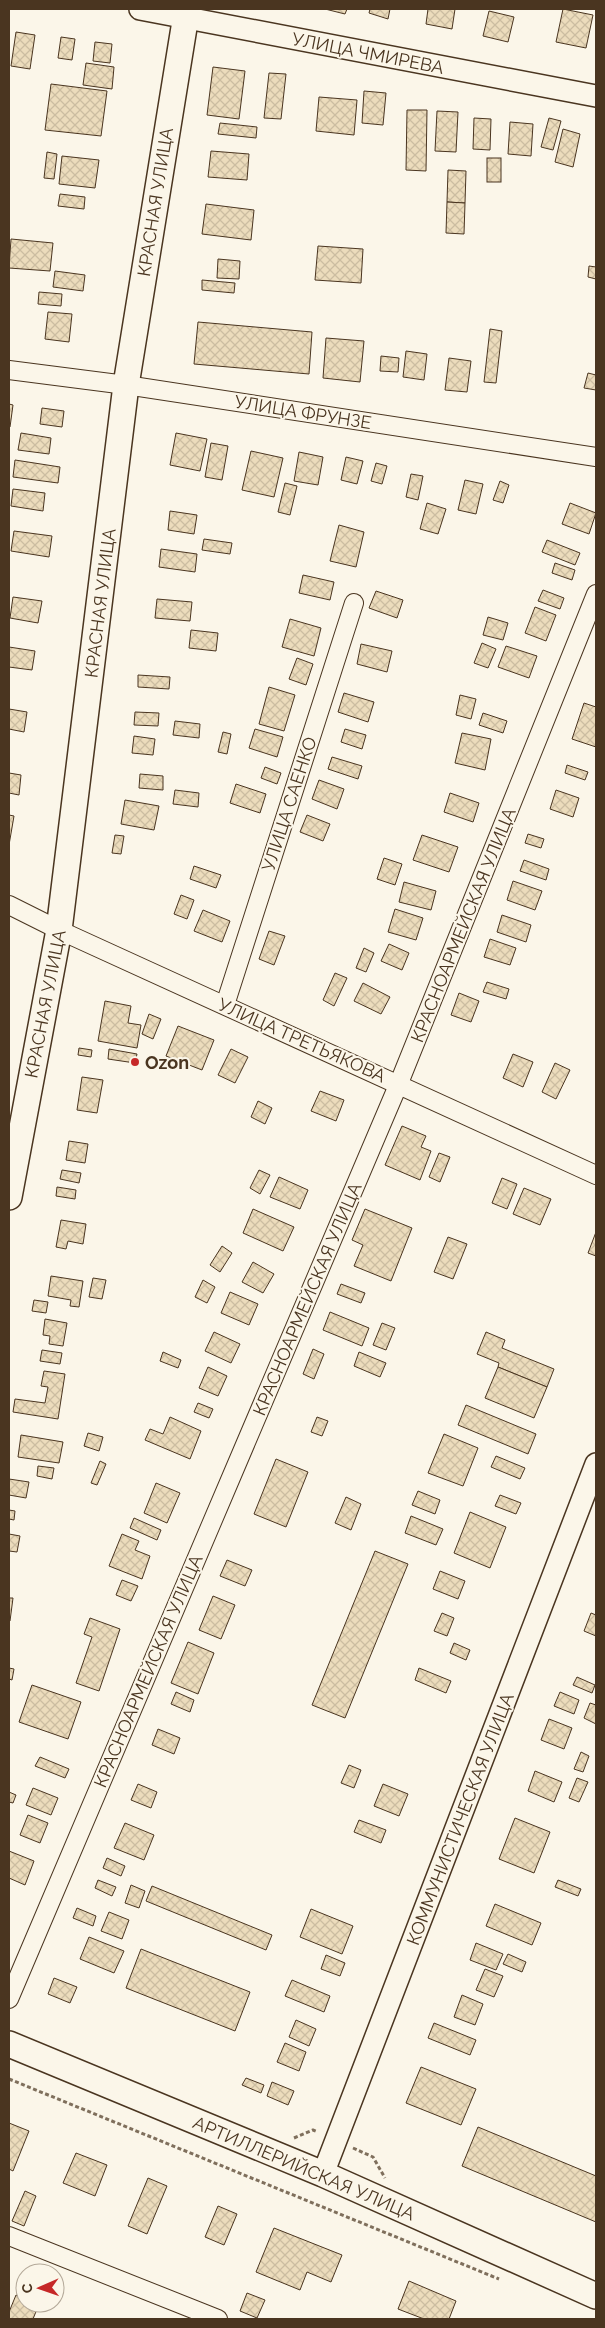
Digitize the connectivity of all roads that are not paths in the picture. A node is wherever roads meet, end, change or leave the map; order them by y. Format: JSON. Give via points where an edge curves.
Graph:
{"nodes":[{"id":1,"x":140,"y":9,"type":"edge"},
{"id":2,"x":186,"y":13,"type":"edge"},
{"id":3,"x":596,"y":96,"type":"edge"},
{"id":4,"x":9,"y":370,"type":"edge"},
{"id":5,"x":126,"y":385,"type":"junction"},
{"id":6,"x":596,"y":457,"type":"edge"},
{"id":7,"x":596,"y":594,"type":"edge"},
{"id":8,"x":354,"y":603,"type":"dead end"},
{"id":9,"x":9,"y":905,"type":"edge"},
{"id":10,"x":59,"y":930,"type":"junction"},
{"id":11,"x":225,"y":1005,"type":"junction"},
{"id":12,"x":398,"y":1084,"type":"junction"},
{"id":13,"x":596,"y":1174,"type":"edge"},
{"id":14,"x":9,"y":1197,"type":"edge"},
{"id":15,"x":596,"y":1464,"type":"edge"},
{"id":16,"x":9,"y":1999,"type":"edge"},
{"id":17,"x":9,"y":2044,"type":"edge"},
{"id":18,"x":323,"y":2174,"type":"junction"},
{"id":19,"x":9,"y":2236,"type":"edge"},
{"id":20,"x":596,"y":2296,"type":"edge"},
{"id":21,"x":218,"y":2319,"type":"edge"}],
"edges":[{"from":1,"to":2,"type":"street","name":"УЛИЦА ЧМИРЕВА"},
{"from":2,"to":3,"type":"street","name":"УЛИЦА ЧМИРЕВА"},
{"from":2,"to":5,"type":"main road","name":"КРАСНАЯ УЛИЦА"},
{"from":4,"to":5,"type":"street","name":"УЛИЦА ФРУНЗЕ"},
{"from":5,"to":6,"type":"street","name":"УЛИЦА ФРУНЗЕ"},
{"from":5,"to":10,"type":"main road","name":"КРАСНАЯ УЛИЦА"},
{"from":7,"to":12,"type":"street","name":"КРАСНОАРМЕЙСКАЯ УЛИЦА"},
{"from":8,"to":11,"type":"street","name":"УЛИЦА САЕНКО"},
{"from":9,"to":10,"type":"street","name":"УЛИЦА ТРЕТЬЯКОВА"},
{"from":10,"to":11,"type":"street","name":"УЛИЦА ТРЕТЬЯКОВА"},
{"from":10,"to":14,"type":"main road","name":"КРАСНАЯ УЛИЦА"},
{"from":11,"to":12,"type":"street","name":"УЛИЦА ТРЕТЬЯКОВА"},
{"from":12,"to":13,"type":"street","name":"УЛИЦА ТРЕТЬЯКОВА"},
{"from":12,"to":16,"type":"street","name":"КРАСНОАРМЕЙСКАЯ УЛИЦА"},
{"from":15,"to":18,"type":"street","name":"КОММУНИСТИЧЕСКАЯ УЛИЦА"},
{"from":17,"to":18,"type":"main road","name":"АРТИЛЛЕРИЙСКАЯ УЛИЦА"},
{"from":18,"to":20,"type":"main road","name":"АРТИЛЛЕРИЙСКАЯ УЛИЦА"},
{"from":19,"to":21,"type":"street"}]}
